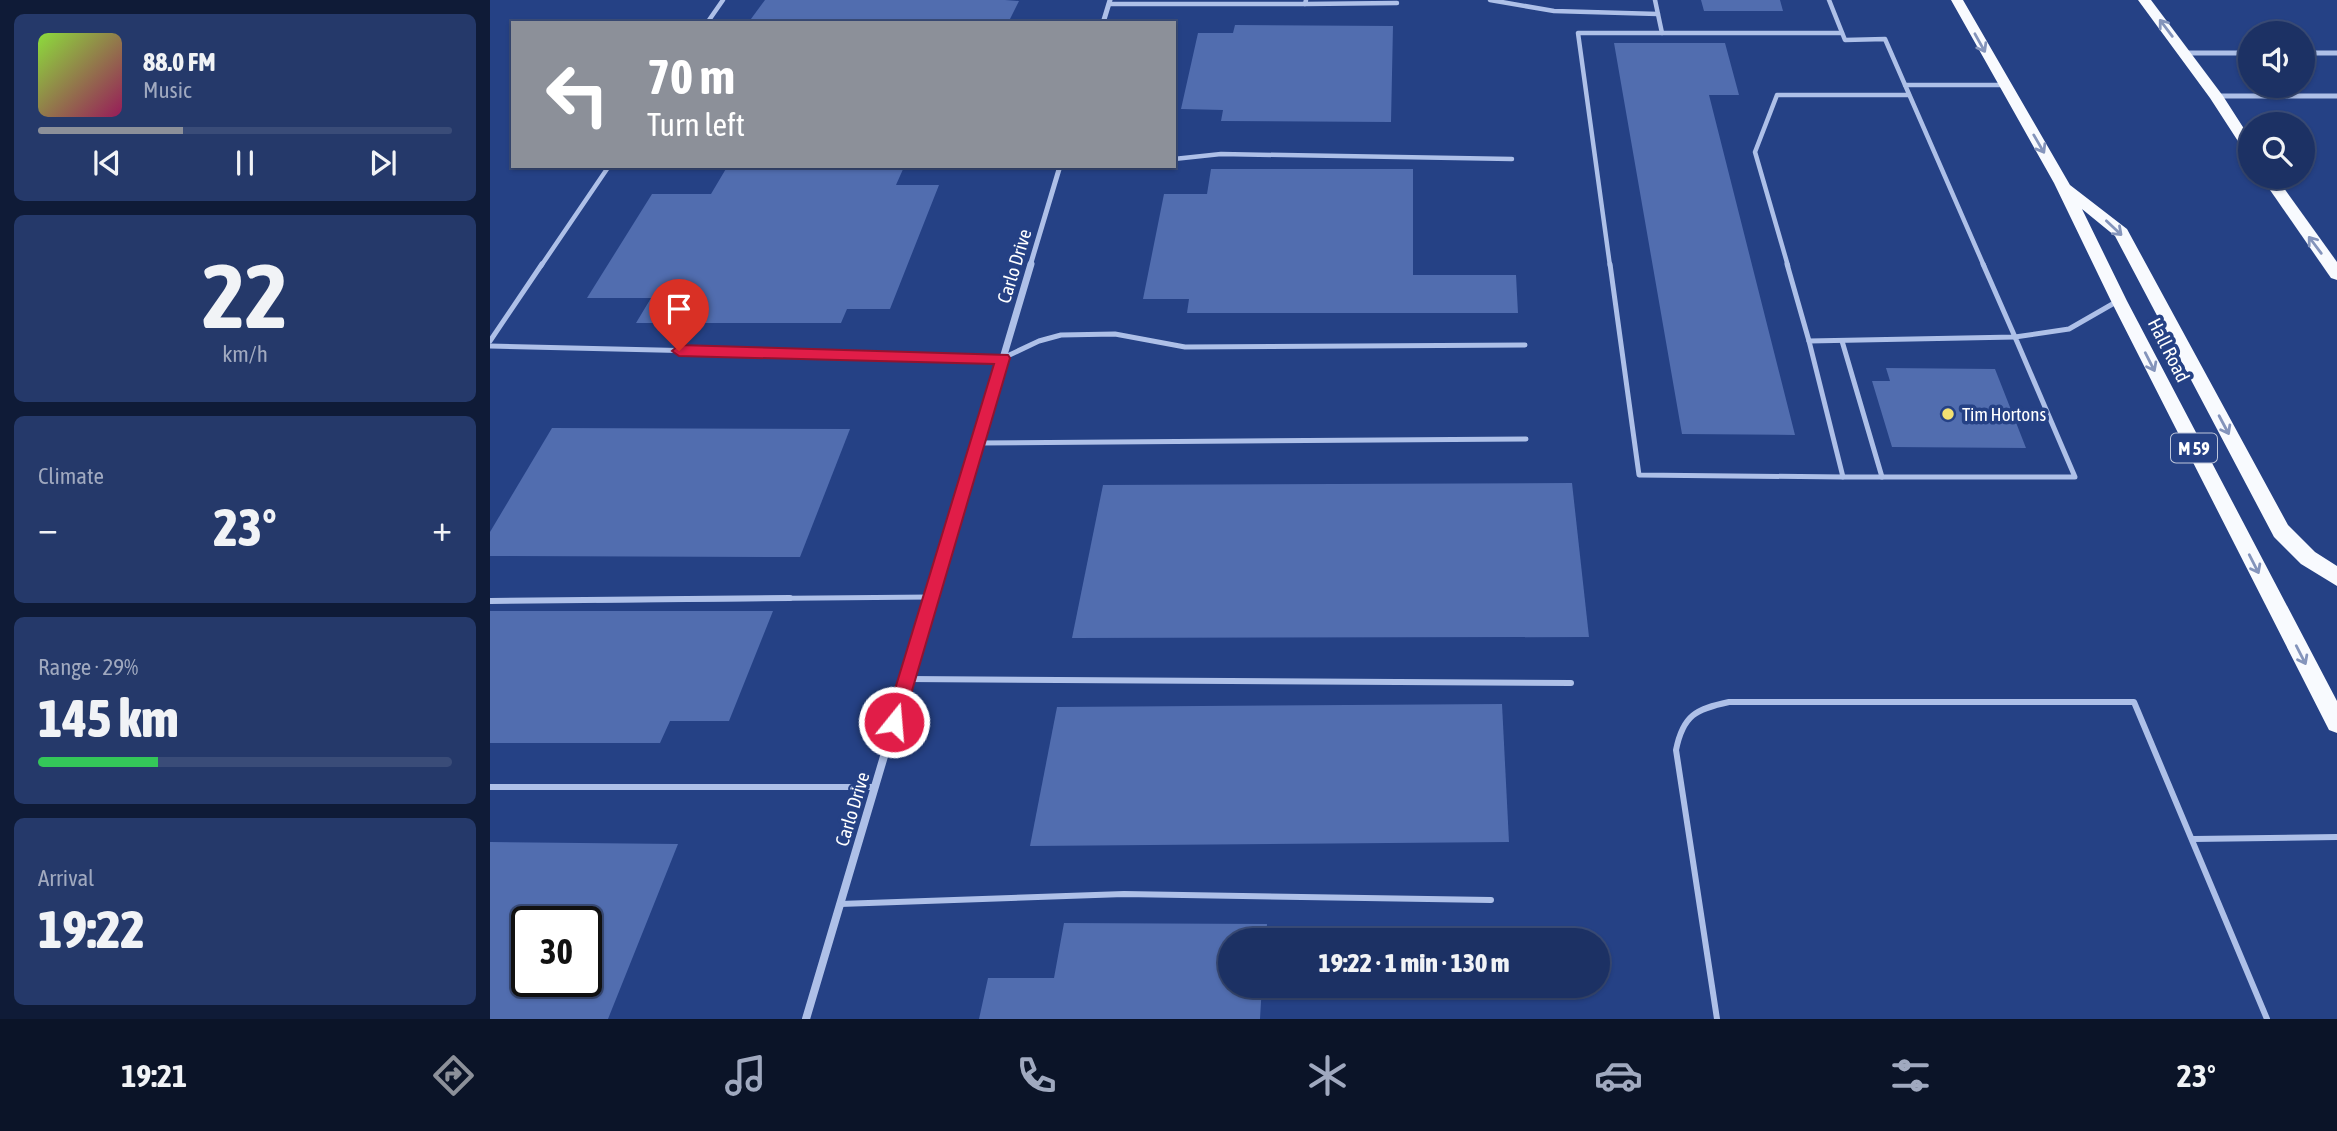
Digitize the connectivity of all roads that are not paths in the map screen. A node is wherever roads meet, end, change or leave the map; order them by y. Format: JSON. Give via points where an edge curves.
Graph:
{"nodes":[{"id":1,"x":723,"y":0,"type":"edge"},
{"id":2,"x":1490,"y":0,"type":"edge"},
{"id":3,"x":1655,"y":0,"type":"edge"},
{"id":4,"x":1829,"y":0,"type":"edge"},
{"id":5,"x":1957,"y":0,"type":"edge"},
{"id":6,"x":2144,"y":0,"type":"edge"},
{"id":7,"x":1109,"y":2,"type":"edge"},
{"id":8,"x":1180,"y":2,"type":"edge"},
{"id":9,"x":1306,"y":2,"type":"edge"},
{"id":10,"x":1397,"y":3,"type":"dead end"},
{"id":11,"x":1658,"y":14,"type":"junction"},
{"id":12,"x":708,"y":21,"type":"edge"},
{"id":13,"x":1104,"y":21,"type":"edge"},
{"id":14,"x":1662,"y":33,"type":"junction"},
{"id":15,"x":1842,"y":33,"type":"junction"},
{"id":16,"x":2185,"y":53,"type":"junction"},
{"id":17,"x":2238,"y":53,"type":"edge"},
{"id":18,"x":2315,"y":53,"type":"edge"},
{"id":19,"x":2337,"y":53,"type":"edge"},
{"id":20,"x":1905,"y":85,"type":"junction"},
{"id":21,"x":2004,"y":85,"type":"junction"},
{"id":22,"x":1909,"y":95,"type":"junction"},
{"id":23,"x":2216,"y":96,"type":"junction"},
{"id":24,"x":2337,"y":96,"type":"edge"},
{"id":25,"x":2238,"y":130,"type":"edge"},
{"id":26,"x":1176,"y":159,"type":"edge"},
{"id":27,"x":1512,"y":159,"type":"dead end"},
{"id":28,"x":608,"y":168,"type":"edge"},
{"id":29,"x":1059,"y":168,"type":"edge"},
{"id":30,"x":2062,"y":183,"type":"junction"},
{"id":31,"x":2277,"y":189,"type":"edge"},
{"id":32,"x":2337,"y":274,"type":"edge"},
{"id":33,"x":2119,"y":301,"type":"junction"},
{"id":34,"x":2015,"y":337,"type":"junction"},
{"id":35,"x":1809,"y":341,"type":"junction"},
{"id":36,"x":1842,"y":341,"type":"junction"},
{"id":37,"x":490,"y":343,"type":"edge"},
{"id":38,"x":1525,"y":345,"type":"dead end"},
{"id":39,"x":1003,"y":358,"type":"junction"},
{"id":40,"x":1526,"y":439,"type":"dead end"},
{"id":41,"x":978,"y":443,"type":"junction"},
{"id":42,"x":1843,"y":477,"type":"junction"},
{"id":43,"x":1882,"y":477,"type":"junction"},
{"id":44,"x":2337,"y":577,"type":"edge"},
{"id":45,"x":932,"y":597,"type":"junction"},
{"id":46,"x":490,"y":601,"type":"edge"},
{"id":47,"x":907,"y":679,"type":"junction"},
{"id":48,"x":1572,"y":683,"type":"dead end"},
{"id":49,"x":2337,"y":723,"type":"edge"},
{"id":50,"x":490,"y":787,"type":"edge"},
{"id":51,"x":875,"y":787,"type":"junction"},
{"id":52,"x":2337,"y":837,"type":"edge"},
{"id":53,"x":2193,"y":839,"type":"junction"},
{"id":54,"x":1491,"y":900,"type":"dead end"},
{"id":55,"x":840,"y":904,"type":"junction"},
{"id":56,"x":806,"y":1019,"type":"edge"},
{"id":57,"x":1717,"y":1019,"type":"edge"},
{"id":58,"x":2267,"y":1019,"type":"edge"}],
"edges":[{"from":1,"to":12,"type":"lane"},
{"from":2,"to":11,"type":"lane","via":[[1554,11]]},
{"from":3,"to":11,"type":"lane"},
{"from":4,"to":15,"type":"lane"},
{"from":5,"to":21,"type":"highway","name":"Hall Road","number":"M 59","one_way":true},
{"from":16,"to":6,"type":"highway","one_way":true},
{"from":7,"to":8,"type":"lane"},
{"from":7,"to":13,"type":"street"},
{"from":8,"to":9,"type":"lane"},
{"from":9,"to":10,"type":"lane"},
{"from":11,"to":14,"type":"lane"},
{"from":14,"to":15,"type":"lane"},
{"from":14,"to":42,"type":"lane","via":[[1578,33],[1639,475]]},
{"from":15,"to":20,"type":"lane","via":[[1845,40],[1885,39]]},
{"from":16,"to":17,"type":"street"},
{"from":16,"to":23,"type":"highway"},
{"from":18,"to":19,"type":"street"},
{"from":20,"to":21,"type":"lane"},
{"from":20,"to":22,"type":"lane"},
{"from":21,"to":30,"type":"highway","name":"Hall Road","number":"M 59","one_way":true},
{"from":22,"to":34,"type":"lane"},
{"from":22,"to":35,"type":"lane","via":[[1777,95],[1755,152]]},
{"from":23,"to":24,"type":"street"},
{"from":23,"to":25,"type":"highway"},
{"from":26,"to":27,"type":"lane","via":[[1220,154]]},
{"from":28,"to":37,"type":"lane"},
{"from":29,"to":39,"type":"street","name":"Carlo Drive"},
{"from":30,"to":33,"type":"highway","name":"Hall Road","number":"M 59"},
{"from":30,"to":44,"type":"highway","one_way":true,"via":[[2121,233],[2281,531],[2308,558]]},
{"from":32,"to":31,"type":"highway","one_way":true},
{"from":33,"to":34,"type":"lane","via":[[2069,329]]},
{"from":33,"to":49,"type":"highway","name":"Hall Road","number":"M 59","one_way":true},
{"from":34,"to":36,"type":"lane"},
{"from":34,"to":43,"type":"lane","via":[[2075,477]]},
{"from":35,"to":36,"type":"lane"},
{"from":35,"to":42,"type":"lane"},
{"from":36,"to":43,"type":"lane"},
{"from":37,"to":39,"type":"lane"},
{"from":38,"to":39,"type":"lane","via":[[1185,347],[1115,334],[1061,335]]},
{"from":39,"to":41,"type":"street","name":"Carlo Drive"},
{"from":40,"to":41,"type":"lane"},
{"from":41,"to":45,"type":"street","name":"Carlo Drive"},
{"from":42,"to":43,"type":"lane"},
{"from":45,"to":46,"type":"lane"},
{"from":45,"to":47,"type":"street","name":"Carlo Drive"},
{"from":47,"to":48,"type":"lane"},
{"from":47,"to":51,"type":"street","name":"Carlo Drive"},
{"from":50,"to":51,"type":"lane"},
{"from":51,"to":55,"type":"street","name":"Carlo Drive"},
{"from":52,"to":53,"type":"lane"},
{"from":53,"to":57,"type":"lane","via":[[2134,702],[1729,702],[1692,713],[1681,724],[1676,750]]},
{"from":53,"to":58,"type":"lane"},
{"from":54,"to":55,"type":"lane","via":[[1124,894]]},
{"from":55,"to":56,"type":"street","name":"Carlo Drive"}]}
